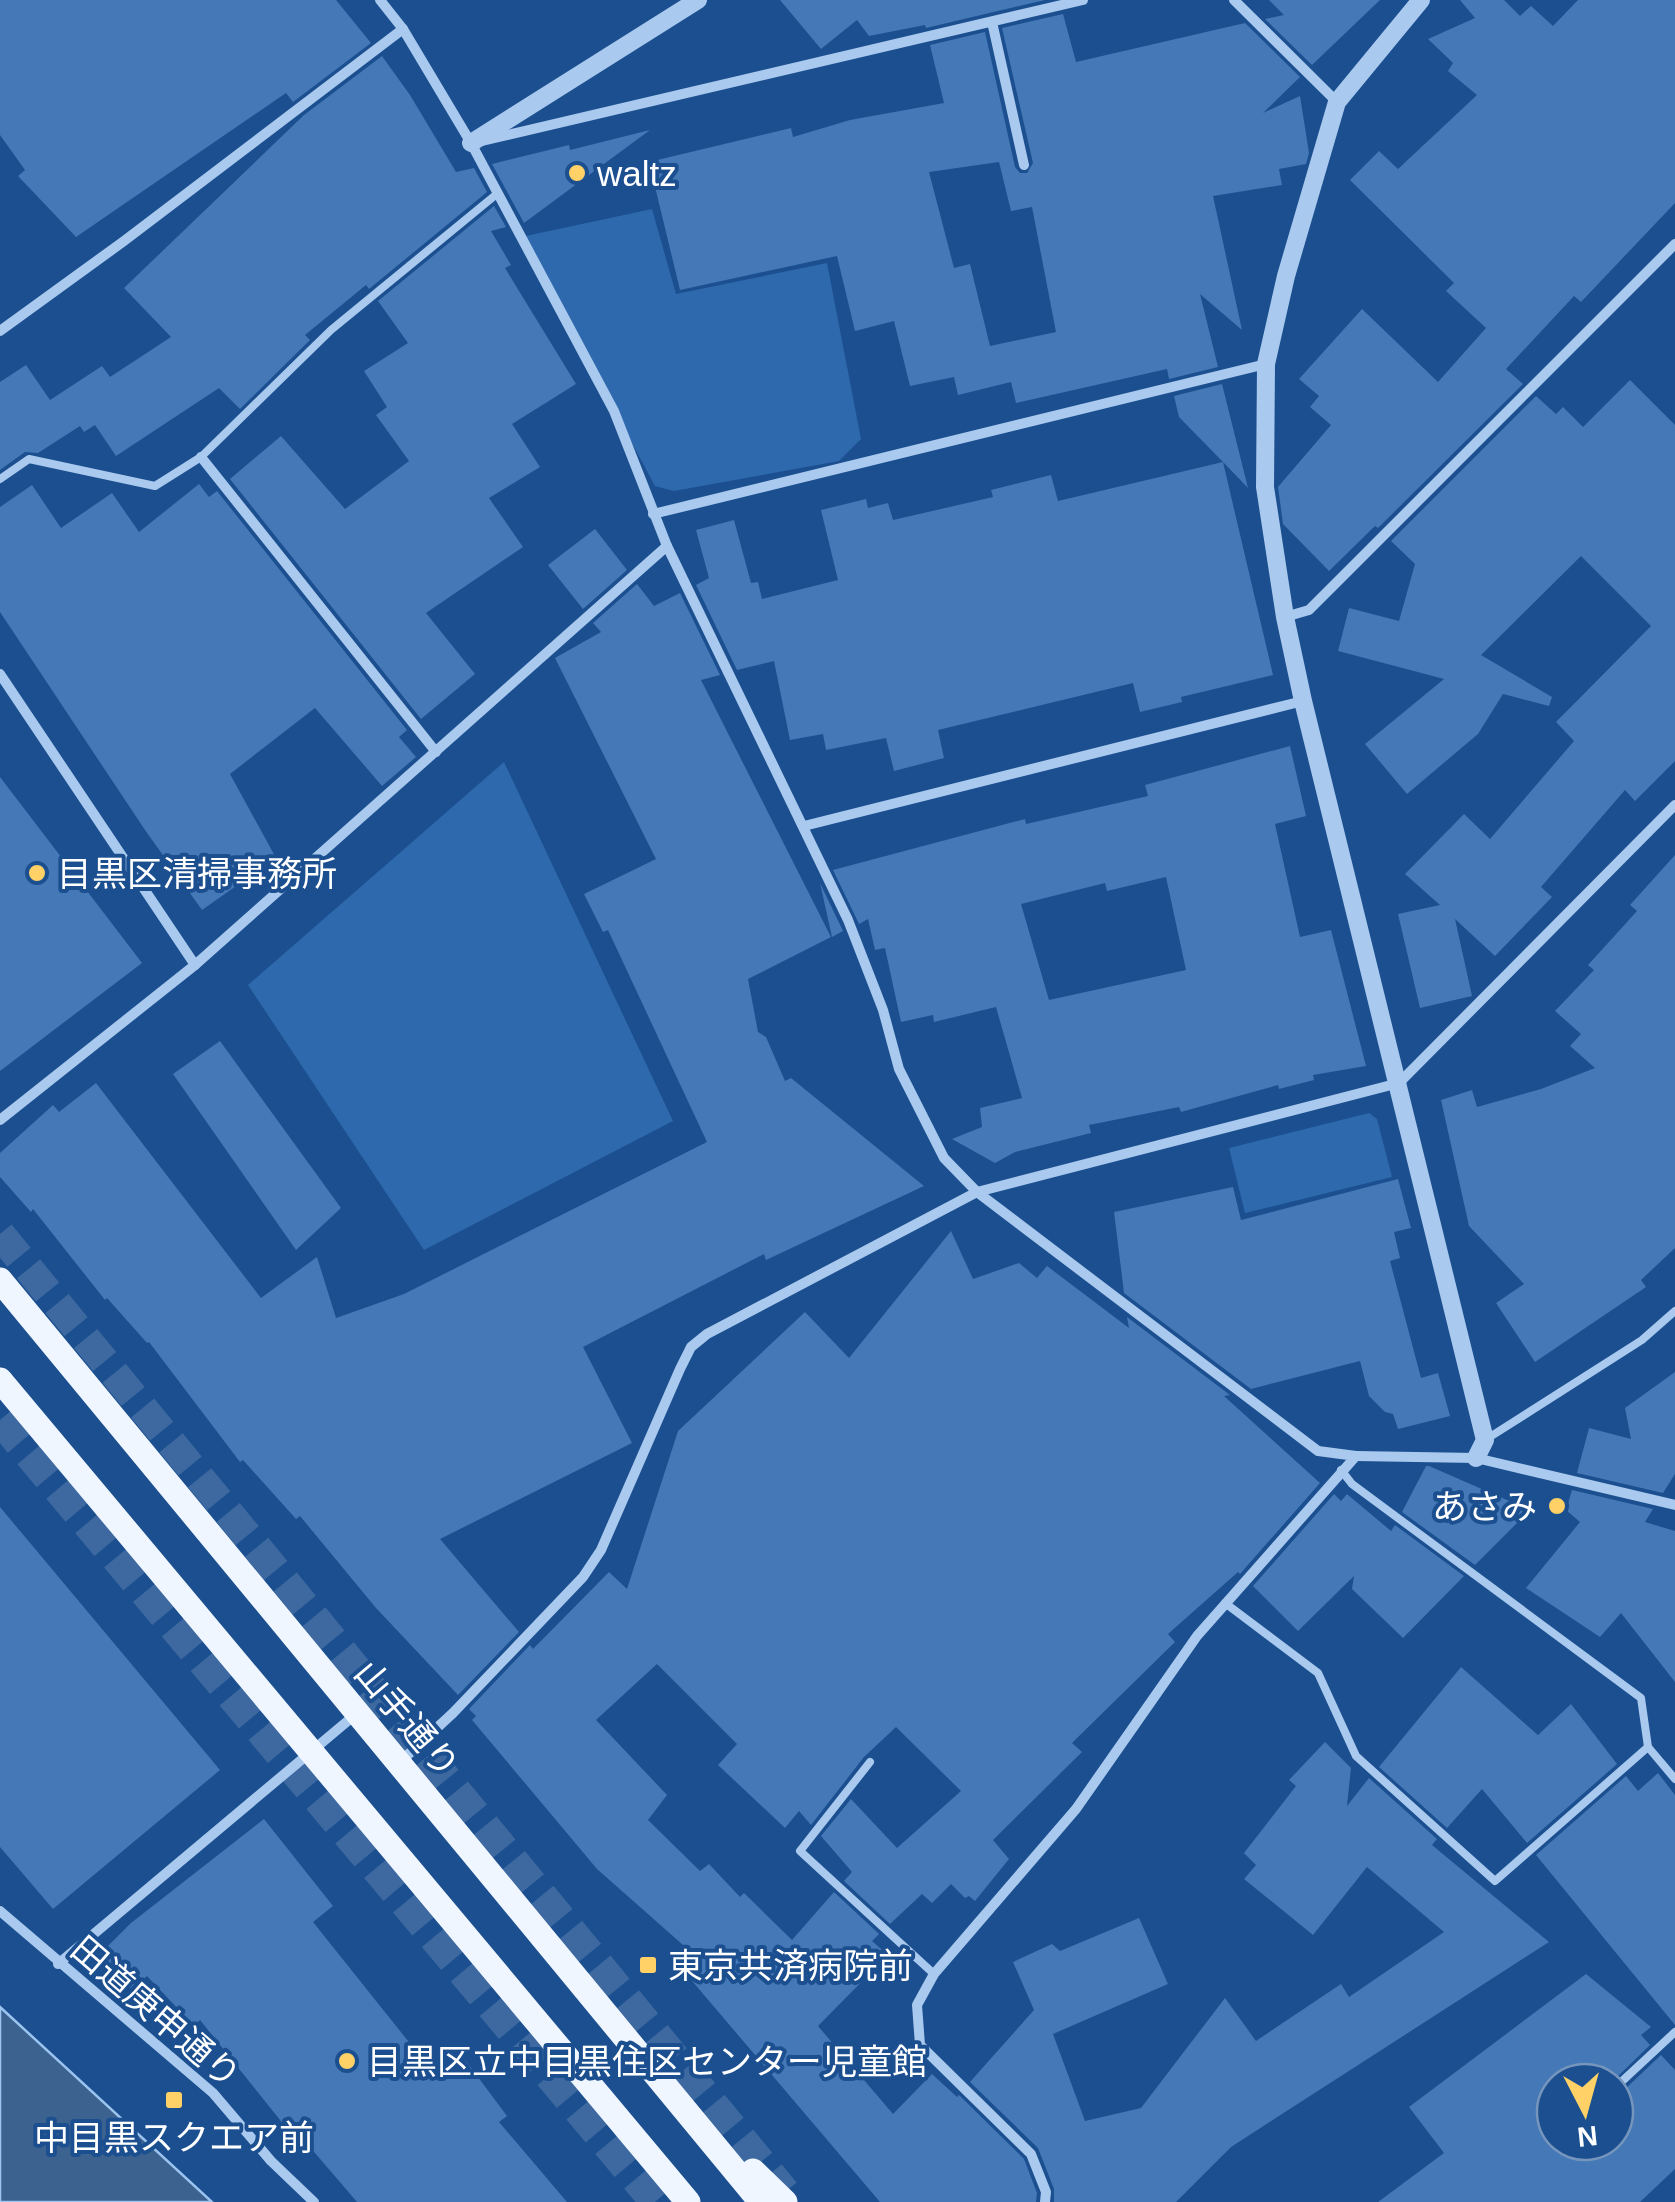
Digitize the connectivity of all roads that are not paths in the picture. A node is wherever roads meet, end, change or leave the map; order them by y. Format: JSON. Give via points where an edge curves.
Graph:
{"nodes":[{"id":1,"x":380,"y":0,"type":"edge"},
{"id":2,"x":698,"y":0,"type":"edge"},
{"id":3,"x":1083,"y":0,"type":"edge"},
{"id":4,"x":1234,"y":0,"type":"edge"},
{"id":5,"x":1421,"y":0,"type":"edge"},
{"id":6,"x":992,"y":22,"type":"junction"},
{"id":7,"x":403,"y":30,"type":"junction"},
{"id":8,"x":1337,"y":102,"type":"junction"},
{"id":9,"x":471,"y":143,"type":"junction"},
{"id":10,"x":1024,"y":164,"type":"dead end"},
{"id":11,"x":498,"y":194,"type":"junction"},
{"id":12,"x":1675,"y":244,"type":"edge"},
{"id":13,"x":0,"y":331,"type":"edge"},
{"id":14,"x":1266,"y":364,"type":"junction"},
{"id":15,"x":202,"y":457,"type":"junction"},
{"id":16,"x":0,"y":479,"type":"edge"},
{"id":17,"x":653,"y":514,"type":"junction"},
{"id":18,"x":667,"y":546,"type":"junction"},
{"id":19,"x":1285,"y":617,"type":"junction"},
{"id":20,"x":0,"y":674,"type":"edge"},
{"id":21,"x":1304,"y":700,"type":"junction"},
{"id":22,"x":436,"y":752,"type":"junction"},
{"id":23,"x":1675,"y":805,"type":"edge"},
{"id":24,"x":804,"y":826,"type":"junction"},
{"id":25,"x":195,"y":965,"type":"junction"},
{"id":26,"x":1400,"y":1083,"type":"junction"},
{"id":27,"x":0,"y":1120,"type":"edge"},
{"id":28,"x":977,"y":1192,"type":"junction"},
{"id":29,"x":0,"y":1280,"type":"edge"},
{"id":30,"x":1675,"y":1311,"type":"edge"},
{"id":31,"x":2,"y":1386,"type":"edge"},
{"id":32,"x":1485,"y":1440,"type":"junction"},
{"id":33,"x":1356,"y":1456,"type":"junction"},
{"id":34,"x":1476,"y":1458,"type":"junction"},
{"id":35,"x":1341,"y":1470,"type":"junction"},
{"id":36,"x":1675,"y":1506,"type":"edge"},
{"id":37,"x":1224,"y":1602,"type":"junction"},
{"id":38,"x":357,"y":1714,"type":"junction"},
{"id":39,"x":1648,"y":1747,"type":"junction"},
{"id":40,"x":309,"y":1752,"type":"junction"},
{"id":41,"x":870,"y":1762,"type":"dead end"},
{"id":42,"x":399,"y":1763,"type":"junction"},
{"id":43,"x":1675,"y":1779,"type":"edge"},
{"id":44,"x":0,"y":1911,"type":"edge"},
{"id":45,"x":58,"y":1964,"type":"junction"},
{"id":46,"x":934,"y":1974,"type":"junction"},
{"id":47,"x":1675,"y":2032,"type":"edge"},
{"id":48,"x":1635,"y":2069,"type":"edge"},
{"id":49,"x":664,"y":2084,"type":"junction"},
{"id":50,"x":615,"y":2114,"type":"junction"},
{"id":51,"x":314,"y":2202,"type":"edge"},
{"id":52,"x":674,"y":2202,"type":"edge"},
{"id":53,"x":688,"y":2202,"type":"edge"},
{"id":54,"x":761,"y":2202,"type":"edge"},
{"id":55,"x":785,"y":2202,"type":"edge"},
{"id":56,"x":1045,"y":2202,"type":"edge"}],
"edges":[{"from":1,"to":7,"type":"street"},
{"from":2,"to":9,"type":"street"},
{"from":3,"to":6,"type":"street"},
{"from":4,"to":8,"type":"street"},
{"from":5,"to":8,"type":"street"},
{"from":6,"to":9,"type":"street"},
{"from":6,"to":10,"type":"street"},
{"from":7,"to":9,"type":"street"},
{"from":7,"to":13,"type":"street"},
{"from":8,"to":14,"type":"street"},
{"from":9,"to":11,"type":"street"},
{"from":11,"to":15,"type":"lane","via":[[331,330]]},
{"from":11,"to":17,"type":"street","via":[[614,411]]},
{"from":12,"to":19,"type":"street","via":[[1310,610]]},
{"from":14,"to":17,"type":"street"},
{"from":14,"to":19,"type":"street","via":[[1266,487]]},
{"from":15,"to":16,"type":"lane","via":[[155,486],[29,459]]},
{"from":15,"to":22,"type":"street"},
{"from":17,"to":18,"type":"street"},
{"from":18,"to":22,"type":"street"},
{"from":18,"to":24,"type":"street"},
{"from":19,"to":21,"type":"street"},
{"from":20,"to":25,"type":"street"},
{"from":21,"to":24,"type":"street"},
{"from":21,"to":26,"type":"street"},
{"from":22,"to":25,"type":"street"},
{"from":23,"to":26,"type":"street"},
{"from":24,"to":28,"type":"street","via":[[848,920],[905,1083],[944,1158]]},
{"from":25,"to":27,"type":"street"},
{"from":26,"to":28,"type":"street"},
{"from":26,"to":32,"type":"street"},
{"from":28,"to":33,"type":"street","via":[[1318,1451]]},
{"from":28,"to":42,"type":"street","via":[[691,1347],[584,1577]]},
{"from":29,"to":38,"type":"main road","name":"山手通り"},
{"from":30,"to":32,"type":"lane","via":[[1642,1340]]},
{"from":31,"to":40,"type":"main road"},
{"from":32,"to":34,"type":"street"},
{"from":33,"to":34,"type":"street"},
{"from":33,"to":35,"type":"street"},
{"from":34,"to":36,"type":"street"},
{"from":35,"to":37,"type":"street"},
{"from":35,"to":39,"type":"lane","via":[[1642,1698]]},
{"from":37,"to":39,"type":"lane","via":[[1318,1672],[1356,1756],[1495,1881]]},
{"from":37,"to":46,"type":"street","via":[[1076,1809]]},
{"from":38,"to":40,"type":"street"},
{"from":38,"to":42,"type":"main road","name":"山手通り"},
{"from":39,"to":43,"type":"lane"},
{"from":40,"to":45,"type":"street"},
{"from":40,"to":50,"type":"main road"},
{"from":41,"to":46,"type":"lane","via":[[800,1851]]},
{"from":42,"to":49,"type":"main road","name":"山手通り"},
{"from":44,"to":45,"type":"street","name":"田道庚申通り"},
{"from":45,"to":51,"type":"street","name":"田道庚申通り","via":[[213,2094]]},
{"from":46,"to":56,"type":"street","via":[[917,2005],[920,2045],[1031,2154]]},
{"from":47,"to":48,"type":"lane"},
{"from":49,"to":54,"type":"main road","name":"山手通り"},
{"from":49,"to":55,"type":"main road"},
{"from":50,"to":52,"type":"main road"},
{"from":50,"to":53,"type":"main road"}]}
